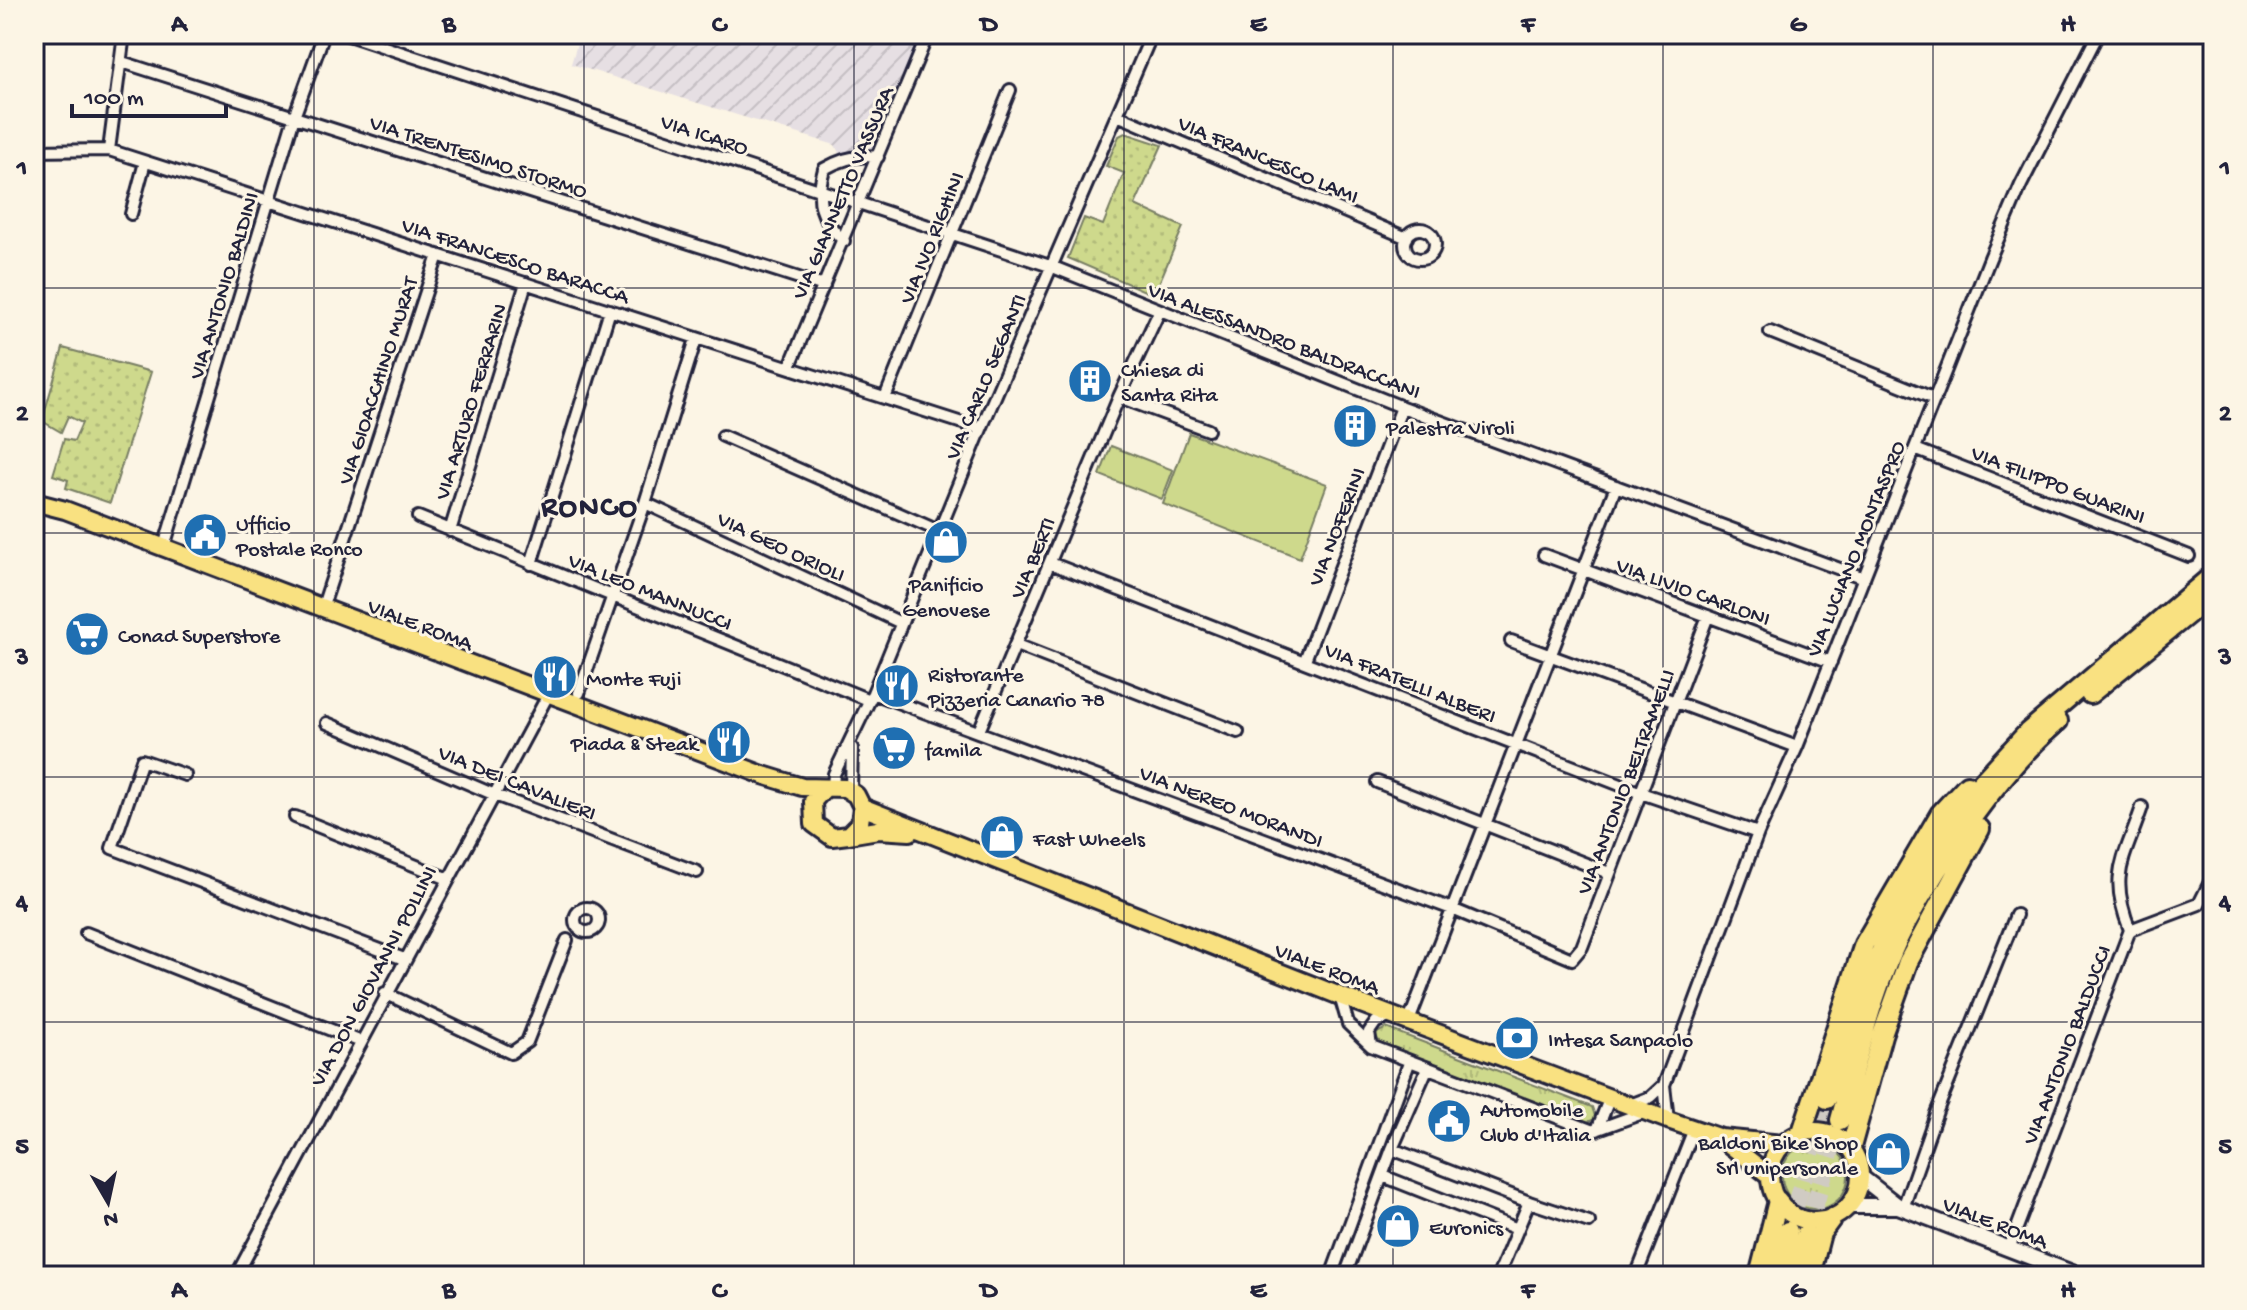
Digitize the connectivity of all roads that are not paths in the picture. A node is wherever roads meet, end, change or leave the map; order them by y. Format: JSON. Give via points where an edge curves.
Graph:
{"nodes":[{"id":1,"x":124,"y":34,"type":"edge"},
{"id":2,"x":324,"y":34,"type":"edge"},
{"id":3,"x":345,"y":34,"type":"edge"},
{"id":4,"x":928,"y":34,"type":"edge"},
{"id":5,"x":1152,"y":34,"type":"edge"},
{"id":6,"x":2098,"y":34,"type":"edge"},
{"id":7,"x":122,"y":62,"type":"junction"},
{"id":8,"x":1010,"y":90,"type":"dead end"},
{"id":9,"x":1117,"y":115,"type":"junction"},
{"id":10,"x":294,"y":117,"type":"junction"},
{"id":11,"x":109,"y":150,"type":"junction"},
{"id":12,"x":34,"y":151,"type":"edge"},
{"id":13,"x":878,"y":157,"type":"junction"},
{"id":14,"x":145,"y":162,"type":"junction"},
{"id":15,"x":818,"y":191,"type":"junction"},
{"id":16,"x":268,"y":202,"type":"junction"},
{"id":17,"x":859,"y":204,"type":"junction"},
{"id":18,"x":131,"y":214,"type":"dead end"},
{"id":19,"x":953,"y":234,"type":"junction"},
{"id":20,"x":1407,"y":238,"type":"dead end"},
{"id":21,"x":844,"y":241,"type":"junction"},
{"id":22,"x":438,"y":255,"type":"junction"},
{"id":23,"x":1053,"y":267,"type":"junction"},
{"id":24,"x":526,"y":283,"type":"junction"},
{"id":25,"x":824,"y":286,"type":"junction"},
{"id":26,"x":610,"y":310,"type":"junction"},
{"id":27,"x":1159,"y":312,"type":"junction"},
{"id":28,"x":1770,"y":332,"type":"dead end"},
{"id":29,"x":696,"y":339,"type":"junction"},
{"id":30,"x":790,"y":366,"type":"junction"},
{"id":31,"x":1119,"y":397,"type":"junction"},
{"id":32,"x":885,"y":398,"type":"junction"},
{"id":33,"x":1935,"y":399,"type":"junction"},
{"id":34,"x":1402,"y":407,"type":"junction"},
{"id":35,"x":981,"y":429,"type":"junction"},
{"id":36,"x":1208,"y":430,"type":"dead end"},
{"id":37,"x":723,"y":436,"type":"dead end"},
{"id":38,"x":1915,"y":449,"type":"junction"},
{"id":39,"x":1616,"y":486,"type":"junction"},
{"id":40,"x":34,"y":502,"type":"edge"},
{"id":41,"x":645,"y":503,"type":"junction"},
{"id":42,"x":65,"y":510,"type":"junction"},
{"id":43,"x":34,"y":512,"type":"edge"},
{"id":44,"x":418,"y":517,"type":"dead end"},
{"id":45,"x":450,"y":531,"type":"junction"},
{"id":46,"x":941,"y":532,"type":"junction"},
{"id":47,"x":163,"y":550,"type":"junction"},
{"id":48,"x":1544,"y":555,"type":"dead end"},
{"id":49,"x":2189,"y":556,"type":"dead end"},
{"id":50,"x":1050,"y":563,"type":"junction"},
{"id":51,"x":531,"y":564,"type":"junction"},
{"id":52,"x":1583,"y":570,"type":"junction"},
{"id":53,"x":2213,"y":575,"type":"edge"},
{"id":54,"x":1864,"y":578,"type":"junction"},
{"id":55,"x":2213,"y":594,"type":"edge"},
{"id":56,"x":614,"y":595,"type":"junction"},
{"id":57,"x":322,"y":609,"type":"junction"},
{"id":58,"x":1708,"y":616,"type":"junction"},
{"id":59,"x":901,"y":623,"type":"junction"},
{"id":60,"x":1511,"y":641,"type":"dead end"},
{"id":61,"x":1016,"y":645,"type":"junction"},
{"id":62,"x":1550,"y":655,"type":"junction"},
{"id":63,"x":1305,"y":660,"type":"junction"},
{"id":64,"x":1831,"y":662,"type":"junction"},
{"id":65,"x":579,"y":693,"type":"dead end"},
{"id":66,"x":548,"y":695,"type":"junction"},
{"id":67,"x":871,"y":697,"type":"junction"},
{"id":68,"x":1675,"y":701,"type":"junction"},
{"id":69,"x":327,"y":723,"type":"dead end"},
{"id":70,"x":979,"y":731,"type":"junction"},
{"id":71,"x":1238,"y":732,"type":"dead end"},
{"id":72,"x":2037,"y":732,"type":"junction"},
{"id":73,"x":855,"y":735,"type":"junction"},
{"id":74,"x":1517,"y":745,"type":"junction"},
{"id":75,"x":1797,"y":747,"type":"junction"},
{"id":76,"x":185,"y":775,"type":"dead end"},
{"id":77,"x":763,"y":775,"type":"junction"},
{"id":78,"x":1377,"y":782,"type":"dead end"},
{"id":79,"x":828,"y":788,"type":"junction"},
{"id":80,"x":851,"y":790,"type":"junction"},
{"id":81,"x":1641,"y":793,"type":"junction"},
{"id":82,"x":495,"y":795,"type":"junction"},
{"id":83,"x":862,"y":807,"type":"junction"},
{"id":84,"x":2142,"y":807,"type":"dead end"},
{"id":85,"x":295,"y":817,"type":"dead end"},
{"id":86,"x":811,"y":817,"type":"junction"},
{"id":87,"x":1486,"y":825,"type":"junction"},
{"id":88,"x":922,"y":833,"type":"junction"},
{"id":89,"x":1758,"y":833,"type":"junction"},
{"id":90,"x":848,"y":835,"type":"junction"},
{"id":91,"x":697,"y":872,"type":"dead end"},
{"id":92,"x":1609,"y":873,"type":"junction"},
{"id":93,"x":2213,"y":876,"type":"edge"},
{"id":94,"x":446,"y":878,"type":"junction"},
{"id":95,"x":1452,"y":909,"type":"junction"},
{"id":96,"x":2016,"y":915,"type":"dead end"},
{"id":97,"x":575,"y":917,"type":"junction"},
{"id":98,"x":580,"y":930,"type":"junction"},
{"id":99,"x":2130,"y":930,"type":"junction"},
{"id":100,"x":86,"y":933,"type":"dead end"},
{"id":101,"x":567,"y":940,"type":"junction"},
{"id":102,"x":1575,"y":958,"type":"joint"},
{"id":103,"x":404,"y":959,"type":"junction"},
{"id":104,"x":385,"y":993,"type":"junction"},
{"id":105,"x":1340,"y":996,"type":"junction"},
{"id":106,"x":1393,"y":1015,"type":"junction"},
{"id":107,"x":1409,"y":1021,"type":"junction"},
{"id":108,"x":359,"y":1041,"type":"junction"},
{"id":109,"x":1371,"y":1046,"type":"junction"},
{"id":110,"x":1409,"y":1063,"type":"junction"},
{"id":111,"x":1427,"y":1069,"type":"junction"},
{"id":112,"x":1664,"y":1085,"type":"junction"},
{"id":113,"x":1610,"y":1097,"type":"junction"},
{"id":114,"x":1827,"y":1099,"type":"tunnel mouth"},
{"id":115,"x":1630,"y":1105,"type":"junction"},
{"id":116,"x":1648,"y":1111,"type":"junction"},
{"id":117,"x":1668,"y":1120,"type":"junction"},
{"id":118,"x":1840,"y":1120,"type":"tunnel mouth"},
{"id":119,"x":1694,"y":1129,"type":"junction"},
{"id":120,"x":1597,"y":1130,"type":"junction"},
{"id":121,"x":1802,"y":1132,"type":"junction"},
{"id":122,"x":1721,"y":1138,"type":"junction"},
{"id":123,"x":1783,"y":1144,"type":"junction"},
{"id":124,"x":1851,"y":1147,"type":"junction"},
{"id":125,"x":1392,"y":1149,"type":"junction"},
{"id":126,"x":1383,"y":1176,"type":"junction"},
{"id":127,"x":1770,"y":1176,"type":"junction"},
{"id":128,"x":1861,"y":1177,"type":"junction"},
{"id":129,"x":1778,"y":1201,"type":"junction"},
{"id":130,"x":1529,"y":1202,"type":"junction"},
{"id":131,"x":1849,"y":1206,"type":"junction"},
{"id":132,"x":1901,"y":1207,"type":"junction"},
{"id":133,"x":1832,"y":1218,"type":"junction"},
{"id":134,"x":1589,"y":1222,"type":"dead end"},
{"id":135,"x":1515,"y":1228,"type":"junction"},
{"id":136,"x":2009,"y":1249,"type":"junction"},
{"id":137,"x":236,"y":1276,"type":"edge"},
{"id":138,"x":1331,"y":1276,"type":"edge"},
{"id":139,"x":1345,"y":1276,"type":"edge"},
{"id":140,"x":1498,"y":1276,"type":"edge"},
{"id":141,"x":1636,"y":1276,"type":"edge"},
{"id":142,"x":1759,"y":1276,"type":"edge"},
{"id":143,"x":1775,"y":1276,"type":"edge"},
{"id":144,"x":1793,"y":1276,"type":"edge"},
{"id":145,"x":1810,"y":1276,"type":"edge"},
{"id":146,"x":2080,"y":1276,"type":"edge"}],
"edges":[{"from":1,"to":7,"type":"street"},
{"from":2,"to":10,"type":"street","name":"VIA ANTONIO BALDINI"},
{"from":3,"to":15,"type":"street","name":"VIA ICARO"},
{"from":4,"to":13,"type":"street","name":"VIA GIANNETTO VASSURA"},
{"from":5,"to":9,"type":"street","name":"VIA CARLO SEGANTI"},
{"from":6,"to":33,"type":"street","name":"VIA LUCIANO MONTASPRO","via":[[2021,185]]},
{"from":7,"to":10,"type":"street","name":"VIA TRENTESIMO STORMO"},
{"from":7,"to":11,"type":"street"},
{"from":8,"to":19,"type":"street","name":"VIA IVO RIGHINI"},
{"from":9,"to":20,"type":"street","name":"VIA FRANCESCO LAMI"},
{"from":9,"to":23,"type":"street","name":"VIA CARLO SEGANTI"},
{"from":10,"to":16,"type":"street","name":"VIA ANTONIO BALDINI"},
{"from":10,"to":25,"type":"street","name":"VIA TRENTESIMO STORMO"},
{"from":11,"to":12,"type":"street","name":"VIA FRANCESCO BARACCA"},
{"from":11,"to":14,"type":"street","name":"VIA FRANCESCO BARACCA"},
{"from":13,"to":15,"type":"street","via":[[839,160],[824,169]]},
{"from":13,"to":17,"type":"street","name":"VIA GIANNETTO VASSURA"},
{"from":14,"to":16,"type":"street","name":"VIA FRANCESCO BARACCA"},
{"from":14,"to":18,"type":"street"},
{"from":15,"to":17,"type":"street","name":"VIA ICARO"},
{"from":15,"to":21,"type":"street","via":[[828,227]]},
{"from":16,"to":22,"type":"street","name":"VIA FRANCESCO BARACCA"},
{"from":16,"to":47,"type":"street","name":"VIA ANTONIO BALDINI"},
{"from":17,"to":19,"type":"street","name":"VIA ICARO"},
{"from":17,"to":21,"type":"street","name":"VIA GIANNETTO VASSURA"},
{"from":19,"to":23,"type":"street","name":"VIA ICARO"},
{"from":19,"to":32,"type":"street","name":"VIA IVO RIGHINI"},
{"from":21,"to":25,"type":"street","name":"VIA GIANNETTO VASSURA"},
{"from":22,"to":24,"type":"street","name":"VIA FRANCESCO BARACCA"},
{"from":22,"to":57,"type":"street","name":"VIA GIOACCHINO MURAT"},
{"from":23,"to":27,"type":"street","name":"VIA ALESSANDRO BALDRACCANI"},
{"from":23,"to":35,"type":"street","name":"VIA CARLO SEGANTI"},
{"from":24,"to":26,"type":"street","name":"VIA FRANCESCO BARACCA"},
{"from":24,"to":45,"type":"street","name":"VIA ARTURO FERRARIN"},
{"from":25,"to":30,"type":"street","name":"VIA GIANNETTO VASSURA"},
{"from":26,"to":29,"type":"street","name":"VIA FRANCESCO BARACCA"},
{"from":26,"to":51,"type":"street"},
{"from":27,"to":31,"type":"street","name":"VIA BERTI"},
{"from":27,"to":34,"type":"street","name":"VIA ALESSANDRO BALDRACCANI"},
{"from":28,"to":33,"type":"street"},
{"from":29,"to":30,"type":"street","name":"VIA FRANCESCO BARACCA"},
{"from":29,"to":41,"type":"street"},
{"from":30,"to":32,"type":"street","name":"VIA FRANCESCO BARACCA"},
{"from":31,"to":36,"type":"street"},
{"from":31,"to":50,"type":"street","name":"VIA BERTI"},
{"from":32,"to":35,"type":"street","name":"VIA FRANCESCO BARACCA"},
{"from":33,"to":38,"type":"street","name":"VIA LUCIANO MONTASPRO"},
{"from":34,"to":39,"type":"street","name":"VIA ALESSANDRO BALDRACCANI"},
{"from":34,"to":63,"type":"street","name":"VIA NOFERINI"},
{"from":35,"to":46,"type":"street","name":"VIA CARLO SEGANTI"},
{"from":37,"to":46,"type":"street"},
{"from":38,"to":49,"type":"street","name":"VIA FILIPPO GUARINI"},
{"from":38,"to":54,"type":"street","name":"VIA LUCIANO MONTASPRO"},
{"from":39,"to":52,"type":"street"},
{"from":39,"to":54,"type":"street","name":"VIA ALESSANDRO BALDRACCANI"},
{"from":40,"to":42,"type":"main road","name":"VIALE ROMA"},
{"from":41,"to":56,"type":"street"},
{"from":41,"to":59,"type":"street","name":"VIA GEO ORIOLI"},
{"from":42,"to":43,"type":"main road","name":"VIALE ROMA"},
{"from":42,"to":47,"type":"main road","name":"VIALE ROMA"},
{"from":44,"to":45,"type":"street","name":"VIA LEO MANNUCCI"},
{"from":45,"to":51,"type":"street","name":"VIA LEO MANNUCCI"},
{"from":46,"to":59,"type":"street","name":"VIA CARLO SEGANTI"},
{"from":47,"to":57,"type":"main road","name":"VIALE ROMA"},
{"from":48,"to":52,"type":"street","name":"VIA LIVIO CARLONI"},
{"from":50,"to":61,"type":"street","name":"VIA BERTI"},
{"from":50,"to":63,"type":"street","name":"VIA FRATELLI ALBERI"},
{"from":51,"to":56,"type":"street","name":"VIA LEO MANNUCCI"},
{"from":52,"to":58,"type":"street","name":"VIA LIVIO CARLONI"},
{"from":52,"to":62,"type":"street"},
{"from":53,"to":72,"type":"highway"},
{"from":54,"to":64,"type":"street","name":"VIA LUCIANO MONTASPRO"},
{"from":55,"to":72,"type":"highway"},
{"from":56,"to":65,"type":"street"},
{"from":56,"to":67,"type":"street","name":"VIA LEO MANNUCCI"},
{"from":57,"to":66,"type":"main road","name":"VIALE ROMA"},
{"from":58,"to":64,"type":"street","name":"VIA LIVIO CARLONI"},
{"from":58,"to":68,"type":"street","name":"VIA ANTONIO BELTRAMELLI"},
{"from":59,"to":67,"type":"street","name":"VIA CARLO SEGANTI"},
{"from":60,"to":62,"type":"street"},
{"from":61,"to":70,"type":"street","name":"VIA BERTI"},
{"from":61,"to":71,"type":"street"},
{"from":62,"to":68,"type":"street"},
{"from":62,"to":74,"type":"street"},
{"from":63,"to":74,"type":"street","name":"VIA FRATELLI ALBERI"},
{"from":64,"to":75,"type":"street","name":"VIA LUCIANO MONTASPRO"},
{"from":66,"to":77,"type":"main road","name":"VIALE ROMA"},
{"from":66,"to":82,"type":"street","name":"VIA DON GIOVANNI POLLINI"},
{"from":67,"to":70,"type":"street","name":"VIA NEREO MORANDI"},
{"from":67,"to":73,"type":"street","name":"VIA CARLO SEGANTI"},
{"from":68,"to":75,"type":"street"},
{"from":68,"to":81,"type":"street","name":"VIA ANTONIO BELTRAMELLI"},
{"from":69,"to":82,"type":"street","name":"VIA DEI CAVALIERI"},
{"from":70,"to":95,"type":"street","name":"VIA NEREO MORANDI"},
{"from":72,"to":114,"type":"highway","via":[[1971,794],[1899,911],[1862,993]]},
{"from":72,"to":118,"type":"highway","via":[[1904,929],[1870,1015]]},
{"from":72,"to":121,"type":"highway","via":[[2005,741],[1940,814],[1909,863],[1864,944]]},
{"from":72,"to":124,"type":"highway","via":[[2035,754],[1997,800],[1908,962]]},
{"from":73,"to":79,"type":"street","name":"VIA CARLO SEGANTI"},
{"from":73,"to":80,"type":"street","name":"VIA CARLO SEGANTI"},
{"from":74,"to":81,"type":"street","name":"VIA FRATELLI ALBERI"},
{"from":74,"to":87,"type":"street"},
{"from":75,"to":89,"type":"street","name":"VIA LUCIANO MONTASPRO"},
{"from":76,"to":103,"type":"street","via":[[142,760],[112,848]]},
{"from":77,"to":79,"type":"main road","name":"VIALE ROMA","via":[[802,787]]},
{"from":77,"to":86,"type":"main road","name":"VIALE ROMA","via":[[797,799]]},
{"from":78,"to":87,"type":"street"},
{"from":79,"to":80,"type":"main road"},
{"from":79,"to":86,"type":"main road","via":[[813,801]]},
{"from":80,"to":83,"type":"main road"},
{"from":81,"to":89,"type":"street","name":"VIA FRATELLI ALBERI"},
{"from":81,"to":92,"type":"street","name":"VIA ANTONIO BELTRAMELLI"},
{"from":82,"to":91,"type":"street","name":"VIA DEI CAVALIERI"},
{"from":82,"to":94,"type":"street","name":"VIA DON GIOVANNI POLLINI"},
{"from":83,"to":88,"type":"main road","name":"VIALE ROMA"},
{"from":83,"to":90,"type":"main road","via":[[860,823]]},
{"from":84,"to":99,"type":"street","name":"VIA ANTONIO BALDUCCI","via":[[2116,882]]},
{"from":85,"to":94,"type":"street"},
{"from":86,"to":90,"type":"main road","via":[[825,835]]},
{"from":87,"to":92,"type":"street"},
{"from":87,"to":95,"type":"street"},
{"from":88,"to":90,"type":"main road","name":"VIALE ROMA","via":[[878,830]]},
{"from":88,"to":105,"type":"main road","name":"VIALE ROMA"},
{"from":89,"to":112,"type":"street","name":"VIA LUCIANO MONTASPRO"},
{"from":92,"to":102,"type":"street","name":"VIA ANTONIO BELTRAMELLI"},
{"from":93,"to":99,"type":"street","via":[[2199,904]]},
{"from":94,"to":103,"type":"street","name":"VIA DON GIOVANNI POLLINI"},
{"from":95,"to":102,"type":"street","name":"VIA NEREO MORANDI"},
{"from":95,"to":107,"type":"street"},
{"from":96,"to":132,"type":"street"},
{"from":97,"to":98,"type":"street"},
{"from":97,"to":98,"type":"street","via":[[586,908],[598,916],[593,929]]},
{"from":97,"to":101,"type":"street"},
{"from":98,"to":101,"type":"street"},
{"from":99,"to":136,"type":"street","name":"VIA ANTONIO BALDUCCI"},
{"from":100,"to":108,"type":"street"},
{"from":101,"to":104,"type":"street","via":[[527,1042],[511,1053]]},
{"from":103,"to":104,"type":"street","name":"VIA DON GIOVANNI POLLINI"},
{"from":104,"to":108,"type":"street","name":"VIA DON GIOVANNI POLLINI"},
{"from":105,"to":106,"type":"main road","name":"VIALE ROMA"},
{"from":105,"to":109,"type":"street","via":[[1348,1024]]},
{"from":106,"to":107,"type":"main road","name":"VIALE ROMA"},
{"from":106,"to":109,"type":"street","via":[[1376,1022],[1369,1032]]},
{"from":107,"to":113,"type":"main road","name":"VIALE ROMA"},
{"from":108,"to":137,"type":"street","name":"VIA DON GIOVANNI POLLINI"},
{"from":109,"to":110,"type":"street"},
{"from":110,"to":111,"type":"street"},
{"from":110,"to":138,"type":"street"},
{"from":111,"to":120,"type":"street"},
{"from":111,"to":125,"type":"street"},
{"from":112,"to":115,"type":"street"},
{"from":112,"to":117,"type":"street","name":"VIA LUCIANO MONTASPRO"},
{"from":113,"to":115,"type":"main road","name":"VIALE ROMA"},
{"from":113,"to":120,"type":"street"},
{"from":115,"to":116,"type":"main road","name":"VIALE ROMA"},
{"from":116,"to":117,"type":"main road","name":"VIALE ROMA"},
{"from":116,"to":120,"type":"street"},
{"from":117,"to":119,"type":"main road","name":"VIALE ROMA"},
{"from":119,"to":122,"type":"main road","name":"VIALE ROMA"},
{"from":119,"to":141,"type":"street"},
{"from":121,"to":123,"type":"main road"},
{"from":121,"to":124,"type":"main road","via":[[1829,1132]]},
{"from":122,"to":123,"type":"main road","name":"VIALE ROMA"},
{"from":122,"to":127,"type":"main road","name":"VIALE ROMA"},
{"from":123,"to":127,"type":"main road"},
{"from":124,"to":128,"type":"main road"},
{"from":125,"to":126,"type":"street"},
{"from":125,"to":130,"type":"street"},
{"from":126,"to":135,"type":"street"},
{"from":126,"to":139,"type":"street"},
{"from":127,"to":129,"type":"main road"},
{"from":128,"to":131,"type":"main road"},
{"from":128,"to":132,"type":"main road","name":"VIALE ROMA"},
{"from":129,"to":133,"type":"main road","via":[[1802,1219]]},
{"from":129,"to":142,"type":"highway"},
{"from":130,"to":134,"type":"street"},
{"from":130,"to":135,"type":"street"},
{"from":131,"to":132,"type":"main road","name":"VIALE ROMA"},
{"from":131,"to":133,"type":"main road"},
{"from":132,"to":136,"type":"main road","name":"VIALE ROMA"},
{"from":133,"to":145,"type":"highway","via":[[1821,1233]]},
{"from":135,"to":140,"type":"street"},
{"from":136,"to":146,"type":"main road","name":"VIALE ROMA"},
{"from":143,"to":144,"type":"highway","via":[[1797,1233]]}]}
